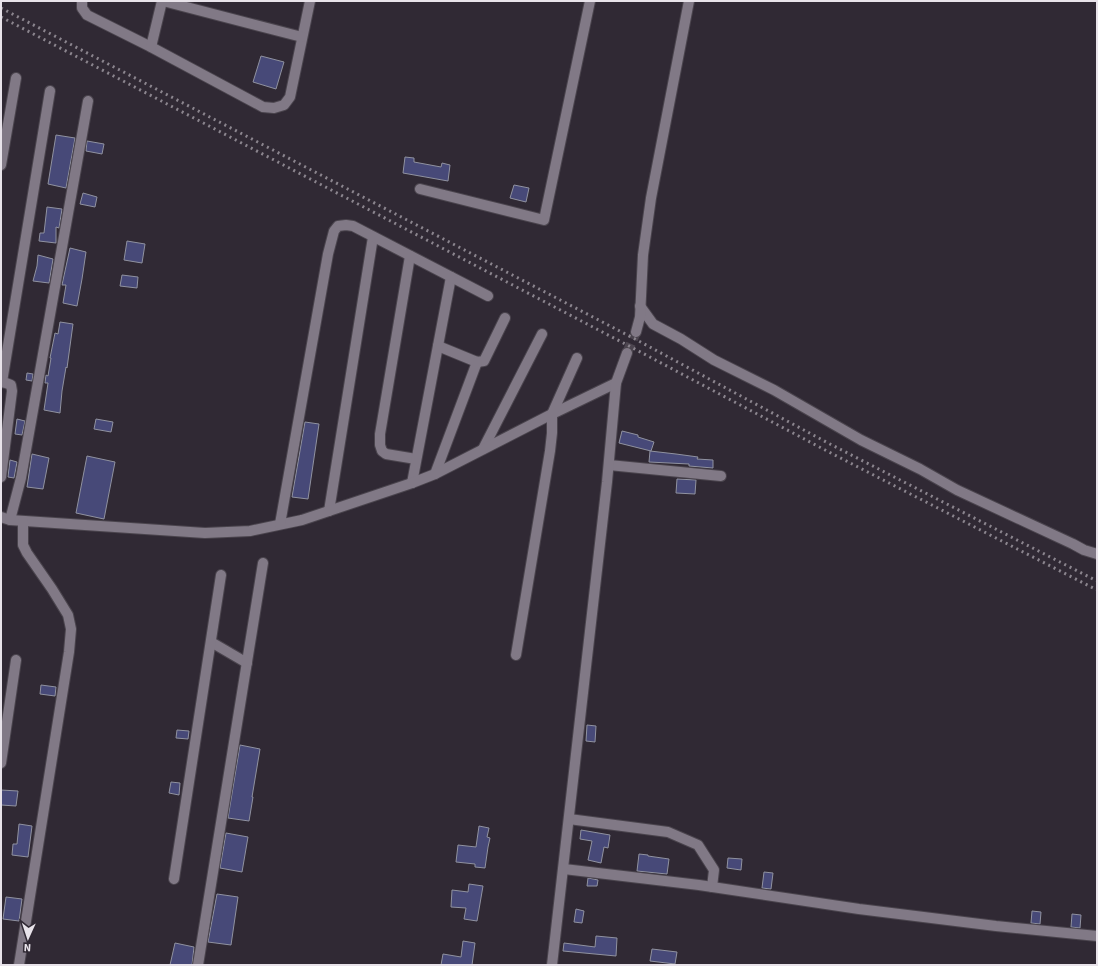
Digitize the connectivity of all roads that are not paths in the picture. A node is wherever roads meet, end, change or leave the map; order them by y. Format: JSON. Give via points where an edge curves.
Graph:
{"nodes":[{"id":1,"x":82,"y":1,"type":"edge"},
{"id":2,"x":162,"y":1,"type":"edge"},
{"id":3,"x":310,"y":1,"type":"edge"},
{"id":4,"x":590,"y":1,"type":"edge"},
{"id":5,"x":689,"y":1,"type":"edge"},
{"id":6,"x":302,"y":37,"type":"junction"},
{"id":7,"x":151,"y":47,"type":"junction"},
{"id":8,"x":16,"y":78,"type":"dead end"},
{"id":9,"x":50,"y":91,"type":"dead end"},
{"id":10,"x":88,"y":101,"type":"dead end"},
{"id":11,"x":1,"y":165,"type":"edge"},
{"id":12,"x":420,"y":189,"type":"dead end"},
{"id":13,"x":373,"y":237,"type":"junction"},
{"id":14,"x":410,"y":256,"type":"junction"},
{"id":15,"x":451,"y":276,"type":"junction"},
{"id":16,"x":488,"y":296,"type":"dead end"},
{"id":17,"x":640,"y":306,"type":"junction"},
{"id":18,"x":506,"y":318,"type":"dead end"},
{"id":19,"x":636,"y":332,"type":"tunnel mouth"},
{"id":20,"x":542,"y":334,"type":"dead end"},
{"id":21,"x":438,"y":346,"type":"junction"},
{"id":22,"x":627,"y":353,"type":"tunnel mouth"},
{"id":23,"x":577,"y":358,"type":"dead end"},
{"id":24,"x":477,"y":362,"type":"junction"},
{"id":25,"x":1,"y":382,"type":"edge"},
{"id":26,"x":616,"y":383,"type":"junction"},
{"id":27,"x":552,"y":414,"type":"junction"},
{"id":28,"x":483,"y":449,"type":"junction"},
{"id":29,"x":416,"y":459,"type":"junction"},
{"id":30,"x":609,"y":465,"type":"junction"},
{"id":31,"x":435,"y":474,"type":"junction"},
{"id":32,"x":721,"y":476,"type":"dead end"},
{"id":33,"x":1,"y":477,"type":"edge"},
{"id":34,"x":412,"y":483,"type":"junction"},
{"id":35,"x":329,"y":511,"type":"junction"},
{"id":36,"x":6,"y":519,"type":"edge"},
{"id":37,"x":23,"y":524,"type":"junction"},
{"id":38,"x":280,"y":524,"type":"junction"},
{"id":39,"x":1097,"y":554,"type":"edge"},
{"id":40,"x":264,"y":563,"type":"dead end"},
{"id":41,"x":222,"y":575,"type":"dead end"},
{"id":42,"x":211,"y":642,"type":"junction"},
{"id":43,"x":516,"y":655,"type":"dead end"},
{"id":44,"x":16,"y":660,"type":"dead end"},
{"id":45,"x":247,"y":663,"type":"junction"},
{"id":46,"x":1,"y":763,"type":"edge"},
{"id":47,"x":570,"y":819,"type":"junction"},
{"id":48,"x":564,"y":869,"type":"junction"},
{"id":49,"x":174,"y":879,"type":"dead end"},
{"id":50,"x":712,"y":887,"type":"junction"},
{"id":51,"x":1097,"y":936,"type":"edge"},
{"id":52,"x":19,"y":965,"type":"edge"},
{"id":53,"x":198,"y":965,"type":"edge"},
{"id":54,"x":552,"y":965,"type":"edge"}],
"edges":[{"from":1,"to":7,"type":"street","via":[[82,8],[87,15]]},
{"from":2,"to":6,"type":"street"},
{"from":2,"to":7,"type":"street"},
{"from":3,"to":6,"type":"street"},
{"from":4,"to":12,"type":"street","via":[[544,220]]},
{"from":5,"to":17,"type":"street","via":[[651,198],[643,254]]},
{"from":6,"to":7,"type":"street","via":[[290,97],[284,105],[274,108],[263,107]]},
{"from":8,"to":11,"type":"street"},
{"from":9,"to":25,"type":"street"},
{"from":10,"to":36,"type":"street","via":[[21,478]]},
{"from":13,"to":14,"type":"street"},
{"from":13,"to":35,"type":"street"},
{"from":13,"to":38,"type":"street","via":[[353,226],[338,226],[334,231]]},
{"from":14,"to":15,"type":"street"},
{"from":14,"to":29,"type":"street","via":[[380,445],[386,454]]},
{"from":15,"to":16,"type":"street"},
{"from":15,"to":21,"type":"street"},
{"from":17,"to":19,"type":"street"},
{"from":17,"to":39,"type":"street","via":[[653,324],[861,440],[957,490]]},
{"from":18,"to":24,"type":"street","via":[[485,359]]},
{"from":20,"to":28,"type":"street"},
{"from":21,"to":24,"type":"street"},
{"from":21,"to":29,"type":"street"},
{"from":22,"to":26,"type":"street"},
{"from":23,"to":27,"type":"street"},
{"from":24,"to":31,"type":"street"},
{"from":25,"to":33,"type":"street","via":[[11,385],[12,391]]},
{"from":26,"to":27,"type":"street"},
{"from":26,"to":30,"type":"street"},
{"from":27,"to":28,"type":"street"},
{"from":27,"to":43,"type":"street","via":[[550,451]]},
{"from":28,"to":31,"type":"street"},
{"from":29,"to":34,"type":"street"},
{"from":30,"to":32,"type":"street"},
{"from":30,"to":47,"type":"street"},
{"from":31,"to":34,"type":"street"},
{"from":34,"to":35,"type":"street"},
{"from":35,"to":38,"type":"street"},
{"from":36,"to":37,"type":"street"},
{"from":37,"to":38,"type":"street","via":[[205,534],[250,531]]},
{"from":37,"to":52,"type":"street","via":[[23,545],[68,615],[71,629]]},
{"from":40,"to":45,"type":"street"},
{"from":41,"to":42,"type":"street"},
{"from":42,"to":45,"type":"street"},
{"from":42,"to":49,"type":"street"},
{"from":44,"to":46,"type":"street"},
{"from":45,"to":53,"type":"street"},
{"from":47,"to":48,"type":"street"},
{"from":47,"to":50,"type":"street","via":[[668,832],[698,845],[714,870]]},
{"from":48,"to":50,"type":"street"},
{"from":48,"to":54,"type":"street"},
{"from":50,"to":51,"type":"street","via":[[859,909]]}]}
